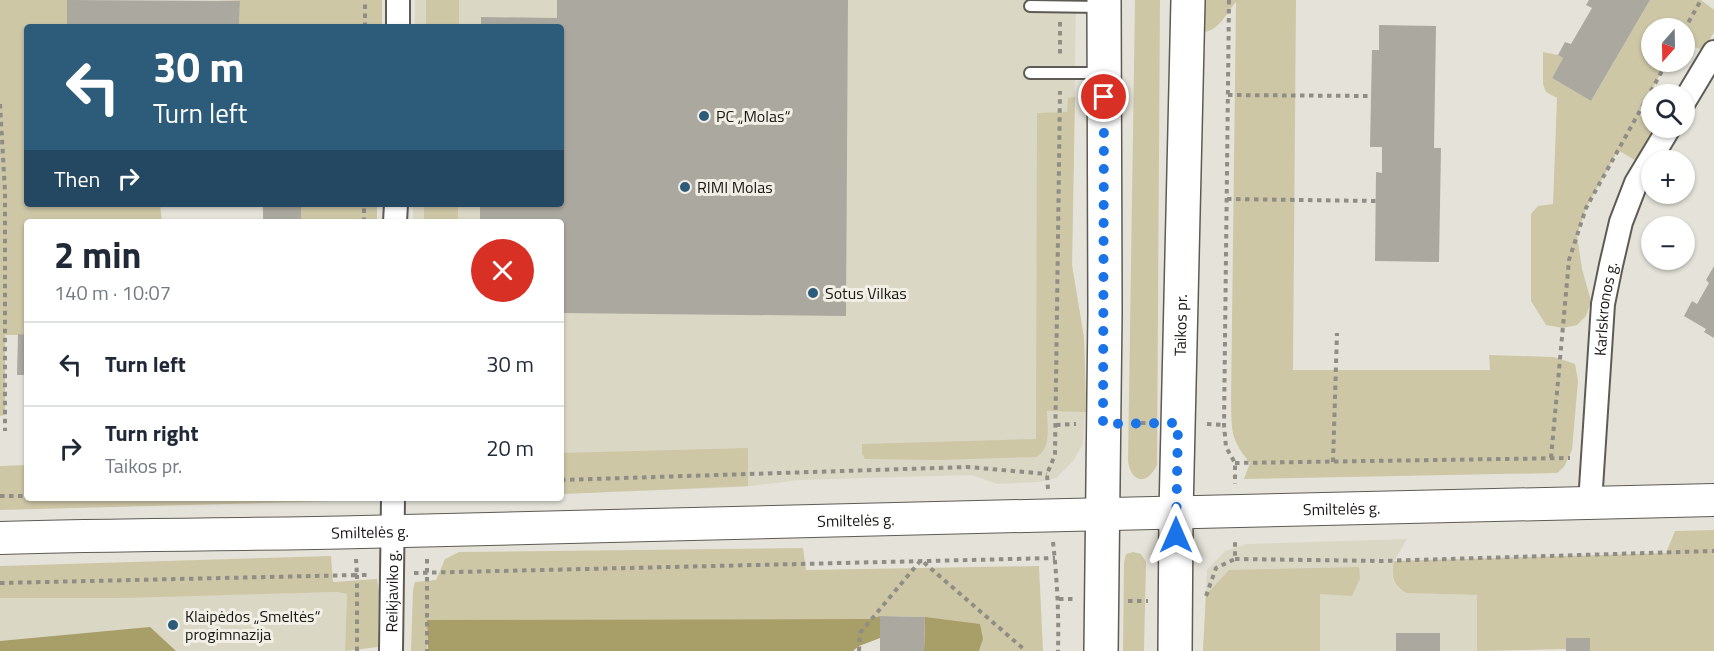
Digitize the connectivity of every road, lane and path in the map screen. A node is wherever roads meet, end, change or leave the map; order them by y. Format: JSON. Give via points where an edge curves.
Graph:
{"nodes":[{"id":1,"x":365,"y":0,"type":"edge"},
{"id":2,"x":398,"y":0,"type":"edge"},
{"id":3,"x":1188,"y":0,"type":"edge"},
{"id":4,"x":1229,"y":0,"type":"edge"},
{"id":5,"x":1701,"y":0,"type":"edge"},
{"id":6,"x":1104,"y":3,"type":"edge"},
{"id":7,"x":1030,"y":6,"type":"dead end"},
{"id":8,"x":1060,"y":6,"type":"junction"},
{"id":9,"x":1691,"y":18,"type":"edge"},
{"id":10,"x":365,"y":24,"type":"edge"},
{"id":11,"x":398,"y":24,"type":"edge"},
{"id":12,"x":1714,"y":52,"type":"edge"},
{"id":13,"x":1030,"y":73,"type":"dead end"},
{"id":14,"x":1060,"y":73,"type":"junction"},
{"id":15,"x":1104,"y":74,"type":"junction"},
{"id":16,"x":1695,"y":84,"type":"edge"},
{"id":17,"x":1228,"y":95,"type":"junction"},
{"id":18,"x":1371,"y":96,"type":"dead end"},
{"id":19,"x":0,"y":104,"type":"edge"},
{"id":20,"x":1663,"y":138,"type":"edge"},
{"id":21,"x":1227,"y":200,"type":"junction"},
{"id":22,"x":1376,"y":201,"type":"dead end"},
{"id":23,"x":1337,"y":333,"type":"dead end"},
{"id":24,"x":1178,"y":423,"type":"junction"},
{"id":25,"x":1103,"y":424,"type":"junction"},
{"id":26,"x":1224,"y":425,"type":"junction"},
{"id":27,"x":5,"y":431,"type":"dead end"},
{"id":28,"x":1592,"y":458,"type":"junction"},
{"id":29,"x":1333,"y":462,"type":"junction"},
{"id":30,"x":1235,"y":463,"type":"junction"},
{"id":31,"x":1047,"y":474,"type":"dead end"},
{"id":32,"x":564,"y":480,"type":"edge"},
{"id":33,"x":0,"y":496,"type":"edge"},
{"id":34,"x":24,"y":496,"type":"edge"},
{"id":35,"x":1714,"y":500,"type":"edge"},
{"id":36,"x":393,"y":501,"type":"edge"},
{"id":37,"x":1590,"y":502,"type":"junction"},
{"id":38,"x":1236,"y":512,"type":"junction"},
{"id":39,"x":1176,"y":513,"type":"junction"},
{"id":40,"x":1101,"y":514,"type":"junction"},
{"id":41,"x":393,"y":531,"type":"junction"},
{"id":42,"x":355,"y":532,"type":"junction"},
{"id":43,"x":0,"y":538,"type":"edge"},
{"id":44,"x":1714,"y":551,"type":"edge"},
{"id":45,"x":1055,"y":558,"type":"dead end"},
{"id":46,"x":1235,"y":559,"type":"dead end"},
{"id":47,"x":921,"y":560,"type":"junction"},
{"id":48,"x":357,"y":575,"type":"junction"},
{"id":49,"x":0,"y":583,"type":"edge"},
{"id":50,"x":1059,"y":598,"type":"dead end"},
{"id":51,"x":357,"y":651,"type":"edge"},
{"id":52,"x":391,"y":651,"type":"edge"},
{"id":53,"x":428,"y":651,"type":"edge"},
{"id":54,"x":859,"y":651,"type":"edge"},
{"id":55,"x":1026,"y":651,"type":"edge"},
{"id":56,"x":1058,"y":651,"type":"edge"},
{"id":57,"x":1101,"y":651,"type":"edge"},
{"id":58,"x":1175,"y":651,"type":"edge"}],
"edges":[{"from":1,"to":10,"type":"path"},
{"from":2,"to":11,"type":"street"},
{"from":3,"to":24,"type":"main road","name":"Taikos pr."},
{"from":4,"to":17,"type":"path"},
{"from":5,"to":9,"type":"path"},
{"from":6,"to":8,"type":"lane"},
{"from":6,"to":15,"type":"main road"},
{"from":7,"to":8,"type":"lane"},
{"from":8,"to":14,"type":"path"},
{"from":12,"to":16,"type":"street"},
{"from":13,"to":14,"type":"lane"},
{"from":14,"to":15,"type":"lane"},
{"from":14,"to":25,"type":"path","via":[[1056,425]]},
{"from":15,"to":25,"type":"main road"},
{"from":17,"to":18,"type":"path"},
{"from":17,"to":21,"type":"path"},
{"from":19,"to":27,"type":"path","via":[[5,192]]},
{"from":20,"to":28,"type":"street","name":"Karlskronos g.","via":[[1636,183],[1611,265],[1603,304]]},
{"from":21,"to":22,"type":"path"},
{"from":21,"to":26,"type":"path"},
{"from":23,"to":29,"type":"path"},
{"from":24,"to":25,"type":"path"},
{"from":24,"to":26,"type":"path"},
{"from":24,"to":39,"type":"main road","name":"Taikos pr."},
{"from":25,"to":40,"type":"main road"},
{"from":26,"to":30,"type":"path","via":[[1226,447]]},
{"from":28,"to":29,"type":"path"},
{"from":28,"to":37,"type":"street","name":"Karlskronos g."},
{"from":29,"to":30,"type":"path"},
{"from":30,"to":38,"type":"path"},
{"from":31,"to":32,"type":"path","via":[[968,468]]},
{"from":33,"to":34,"type":"path"},
{"from":35,"to":37,"type":"street","name":"Smiltelės g."},
{"from":36,"to":41,"type":"street","name":"Reikjaviko g."},
{"from":37,"to":38,"type":"street","name":"Smiltelės g."},
{"from":38,"to":39,"type":"street","name":"Smiltelės g."},
{"from":39,"to":40,"type":"street","name":"Smiltelės g."},
{"from":39,"to":58,"type":"main road","name":"Taikos pr."},
{"from":40,"to":41,"type":"street","name":"Smiltelės g."},
{"from":40,"to":57,"type":"main road"},
{"from":41,"to":42,"type":"street","name":"Smiltelės g."},
{"from":41,"to":52,"type":"street","name":"Reikjaviko g."},
{"from":42,"to":43,"type":"street","name":"Smiltelės g."},
{"from":42,"to":48,"type":"path"},
{"from":44,"to":46,"type":"path","via":[[1380,561]]},
{"from":45,"to":47,"type":"path"},
{"from":47,"to":53,"type":"path","via":[[427,572]]},
{"from":47,"to":54,"type":"path","via":[[860,633]]},
{"from":47,"to":55,"type":"path"},
{"from":48,"to":49,"type":"path"},
{"from":48,"to":51,"type":"path"},
{"from":50,"to":56,"type":"path"}]}
